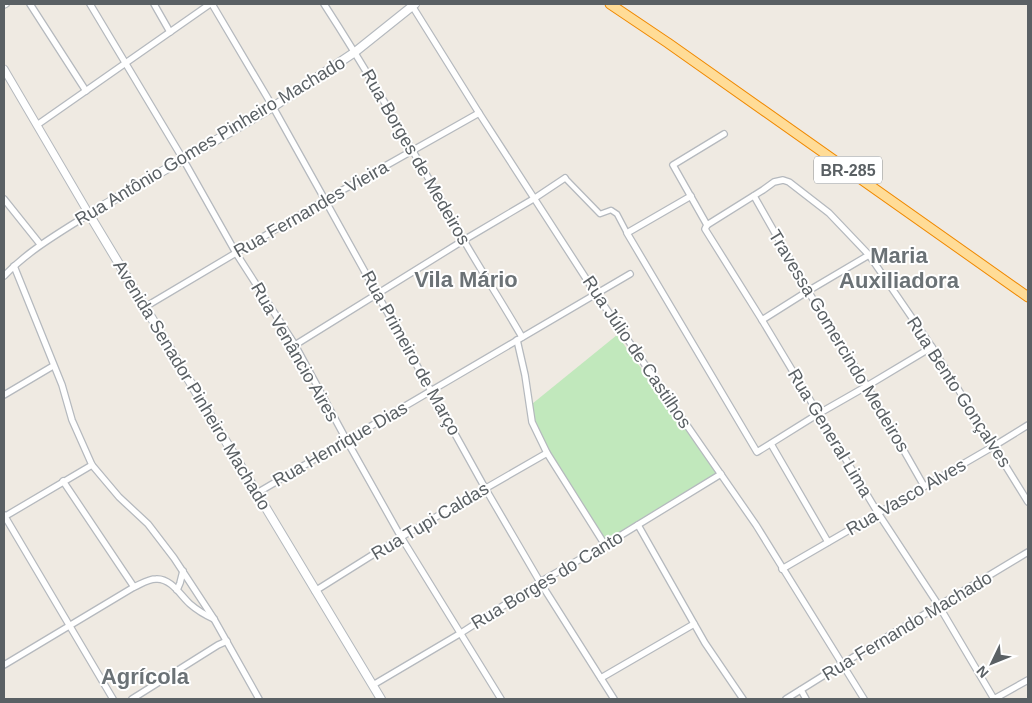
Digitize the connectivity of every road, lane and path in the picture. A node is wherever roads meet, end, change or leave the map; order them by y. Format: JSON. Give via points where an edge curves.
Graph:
{"nodes":[{"id":1,"x":30,"y":4,"type":"edge"},
{"id":2,"x":90,"y":4,"type":"edge"},
{"id":3,"x":154,"y":4,"type":"edge"},
{"id":4,"x":211,"y":4,"type":"edge"},
{"id":5,"x":324,"y":4,"type":"edge"},
{"id":6,"x":413,"y":4,"type":"edge"},
{"id":7,"x":610,"y":4,"type":"edge"},
{"id":8,"x":170,"y":32,"type":"junction"},
{"id":9,"x":355,"y":52,"type":"junction"},
{"id":10,"x":126,"y":64,"type":"junction"},
{"id":11,"x":4,"y":69,"type":"edge"},
{"id":12,"x":86,"y":91,"type":"junction"},
{"id":13,"x":273,"y":107,"type":"junction"},
{"id":14,"x":479,"y":113,"type":"junction"},
{"id":15,"x":37,"y":125,"type":"junction"},
{"id":16,"x":724,"y":134,"type":"dead end"},
{"id":17,"x":413,"y":150,"type":"junction"},
{"id":18,"x":182,"y":159,"type":"junction"},
{"id":19,"x":565,"y":178,"type":"joint"},
{"id":20,"x":691,"y":196,"type":"junction"},
{"id":21,"x":754,"y":196,"type":"junction"},
{"id":22,"x":535,"y":198,"type":"junction"},
{"id":23,"x":4,"y":199,"type":"edge"},
{"id":24,"x":325,"y":200,"type":"junction"},
{"id":25,"x":90,"y":214,"type":"junction"},
{"id":26,"x":707,"y":224,"type":"junction"},
{"id":27,"x":627,"y":233,"type":"junction"},
{"id":28,"x":464,"y":240,"type":"junction"},
{"id":29,"x":40,"y":244,"type":"junction"},
{"id":30,"x":236,"y":253,"type":"junction"},
{"id":31,"x":869,"y":255,"type":"junction"},
{"id":32,"x":14,"y":266,"type":"junction"},
{"id":33,"x":630,"y":274,"type":"dead end"},
{"id":34,"x":4,"y":276,"type":"edge"},
{"id":35,"x":808,"y":291,"type":"junction"},
{"id":36,"x":378,"y":294,"type":"junction"},
{"id":37,"x":596,"y":294,"type":"junction"},
{"id":38,"x":1028,"y":298,"type":"edge"},
{"id":39,"x":145,"y":307,"type":"junction"},
{"id":40,"x":762,"y":320,"type":"junction"},
{"id":41,"x":520,"y":339,"type":"junction"},
{"id":42,"x":295,"y":345,"type":"junction"},
{"id":43,"x":932,"y":347,"type":"junction"},
{"id":44,"x":53,"y":366,"type":"junction"},
{"id":45,"x":867,"y":386,"type":"junction"},
{"id":46,"x":432,"y":390,"type":"junction"},
{"id":47,"x":4,"y":395,"type":"edge"},
{"id":48,"x":818,"y":414,"type":"junction"},
{"id":49,"x":1028,"y":425,"type":"edge"},
{"id":50,"x":346,"y":441,"type":"junction"},
{"id":51,"x":771,"y":444,"type":"junction"},
{"id":52,"x":994,"y":446,"type":"junction"},
{"id":53,"x":547,"y":453,"type":"junction"},
{"id":54,"x":92,"y":465,"type":"junction"},
{"id":55,"x":721,"y":474,"type":"junction"},
{"id":56,"x":64,"y":481,"type":"junction"},
{"id":57,"x":924,"y":486,"type":"junction"},
{"id":58,"x":485,"y":488,"type":"junction"},
{"id":59,"x":257,"y":493,"type":"junction"},
{"id":60,"x":1028,"y":502,"type":"edge"},
{"id":61,"x":878,"y":513,"type":"junction"},
{"id":62,"x":4,"y":516,"type":"edge"},
{"id":63,"x":638,"y":525,"type":"junction"},
{"id":64,"x":401,"y":537,"type":"junction"},
{"id":65,"x":828,"y":542,"type":"junction"},
{"id":66,"x":605,"y":545,"type":"junction"},
{"id":67,"x":1028,"y":552,"type":"edge"},
{"id":68,"x":782,"y":569,"type":"junction"},
{"id":69,"x":183,"y":571,"type":"junction"},
{"id":70,"x":540,"y":582,"type":"junction"},
{"id":71,"x":134,"y":587,"type":"junction"},
{"id":72,"x":177,"y":590,"type":"junction"},
{"id":73,"x":315,"y":591,"type":"junction"},
{"id":74,"x":939,"y":606,"type":"junction"},
{"id":75,"x":214,"y":619,"type":"junction"},
{"id":76,"x":694,"y":624,"type":"junction"},
{"id":77,"x":69,"y":625,"type":"junction"},
{"id":78,"x":461,"y":632,"type":"junction"},
{"id":79,"x":227,"y":641,"type":"junction"},
{"id":80,"x":842,"y":664,"type":"junction"},
{"id":81,"x":4,"y":665,"type":"edge"},
{"id":82,"x":601,"y":678,"type":"junction"},
{"id":83,"x":1028,"y":680,"type":"edge"},
{"id":84,"x":373,"y":686,"type":"junction"},
{"id":85,"x":801,"y":690,"type":"junction"},
{"id":86,"x":113,"y":699,"type":"edge"},
{"id":87,"x":132,"y":699,"type":"edge"},
{"id":88,"x":259,"y":699,"type":"edge"},
{"id":89,"x":381,"y":699,"type":"edge"},
{"id":90,"x":501,"y":699,"type":"edge"},
{"id":91,"x":614,"y":699,"type":"edge"},
{"id":92,"x":743,"y":699,"type":"edge"},
{"id":93,"x":786,"y":699,"type":"edge"},
{"id":94,"x":806,"y":699,"type":"edge"},
{"id":95,"x":864,"y":699,"type":"edge"},
{"id":96,"x":994,"y":699,"type":"edge"}],
"edges":[{"from":1,"to":12,"type":"street"},
{"from":2,"to":10,"type":"street","name":"Rua Venâncio Aires"},
{"from":3,"to":8,"type":"street"},
{"from":4,"to":8,"type":"street"},
{"from":4,"to":13,"type":"street","name":"Rua Primeiro de Março"},
{"from":5,"to":9,"type":"street","name":"Rua Borges de Medeiros"},
{"from":6,"to":9,"type":"main road","name":"Rua Antônio Gomes Pinheiro Machado"},
{"from":6,"to":14,"type":"street","name":"Rua Júlio de Castilhos"},
{"from":7,"to":38,"type":"highway","number":"BR-285"},
{"from":8,"to":10,"type":"street"},
{"from":9,"to":13,"type":"main road","name":"Rua Antônio Gomes Pinheiro Machado"},
{"from":9,"to":17,"type":"street","name":"Rua Borges de Medeiros"},
{"from":10,"to":12,"type":"street"},
{"from":10,"to":18,"type":"street","name":"Rua Venâncio Aires"},
{"from":11,"to":15,"type":"street","name":"Avenida Senador Pinheiro Machado"},
{"from":12,"to":15,"type":"street"},
{"from":13,"to":18,"type":"main road","name":"Rua Antônio Gomes Pinheiro Machado"},
{"from":13,"to":24,"type":"street","name":"Rua Primeiro de Março"},
{"from":14,"to":17,"type":"street","name":"Rua Fernandes Vieira"},
{"from":14,"to":22,"type":"street","name":"Rua Júlio de Castilhos"},
{"from":15,"to":25,"type":"street","name":"Avenida Senador Pinheiro Machado"},
{"from":16,"to":20,"type":"street","name":"Rua General Lima","via":[[673,165]]},
{"from":17,"to":24,"type":"street","name":"Rua Fernandes Vieira"},
{"from":17,"to":28,"type":"street","name":"Rua Borges de Medeiros"},
{"from":18,"to":25,"type":"main road","name":"Rua Antônio Gomes Pinheiro Machado"},
{"from":18,"to":30,"type":"street","name":"Rua Venâncio Aires"},
{"from":19,"to":22,"type":"street"},
{"from":19,"to":27,"type":"street","via":[[600,214],[611,210],[617,214]]},
{"from":20,"to":26,"type":"street","name":"Rua General Lima"},
{"from":20,"to":27,"type":"street"},
{"from":21,"to":26,"type":"street"},
{"from":21,"to":31,"type":"street","name":"Rua Bento Gonçalves","via":[[774,182],[789,182],[829,213]]},
{"from":21,"to":35,"type":"street","name":"Travessa Gomercindo Medeiros"},
{"from":22,"to":28,"type":"street"},
{"from":22,"to":37,"type":"street","name":"Rua Júlio de Castilhos"},
{"from":23,"to":29,"type":"street"},
{"from":24,"to":30,"type":"street","name":"Rua Fernandes Vieira"},
{"from":24,"to":36,"type":"street","name":"Rua Primeiro de Março"},
{"from":25,"to":29,"type":"street","name":"Rua Antônio Gomes Pinheiro Machado"},
{"from":25,"to":39,"type":"main road","name":"Avenida Senador Pinheiro Machado"},
{"from":26,"to":40,"type":"street","name":"Rua General Lima","via":[[705,229]]},
{"from":27,"to":51,"type":"street","via":[[757,452]]},
{"from":28,"to":36,"type":"street"},
{"from":28,"to":41,"type":"street","name":"Rua Borges de Medeiros"},
{"from":29,"to":32,"type":"street","name":"Rua Antônio Gomes Pinheiro Machado"},
{"from":30,"to":39,"type":"street","name":"Rua Fernandes Vieira"},
{"from":30,"to":42,"type":"street","name":"Rua Venâncio Aires"},
{"from":31,"to":35,"type":"street"},
{"from":31,"to":43,"type":"street","name":"Rua Bento Gonçalves"},
{"from":32,"to":34,"type":"street","name":"Rua Antônio Gomes Pinheiro Machado"},
{"from":32,"to":44,"type":"street"},
{"from":33,"to":37,"type":"street","name":"Rua Henrique Dias"},
{"from":35,"to":40,"type":"street"},
{"from":35,"to":45,"type":"street","name":"Travessa Gomercindo Medeiros"},
{"from":36,"to":42,"type":"street"},
{"from":36,"to":46,"type":"street","name":"Rua Primeiro de Março"},
{"from":37,"to":41,"type":"street","name":"Rua Henrique Dias"},
{"from":37,"to":55,"type":"street","name":"Rua Júlio de Castilhos"},
{"from":39,"to":59,"type":"main road","name":"Avenida Senador Pinheiro Machado"},
{"from":40,"to":48,"type":"street","name":"Rua General Lima"},
{"from":41,"to":46,"type":"street","name":"Rua Henrique Dias"},
{"from":41,"to":53,"type":"street","name":"Rua Borges de Medeiros","via":[[532,422]]},
{"from":42,"to":50,"type":"street","name":"Rua Venâncio Aires"},
{"from":43,"to":45,"type":"street"},
{"from":43,"to":52,"type":"street","name":"Rua Bento Gonçalves"},
{"from":44,"to":47,"type":"street"},
{"from":44,"to":54,"type":"street"},
{"from":45,"to":48,"type":"street"},
{"from":45,"to":57,"type":"street","name":"Travessa Gomercindo Medeiros"},
{"from":46,"to":50,"type":"street","name":"Rua Henrique Dias"},
{"from":46,"to":58,"type":"street","name":"Rua Primeiro de Março"},
{"from":48,"to":51,"type":"street"},
{"from":48,"to":61,"type":"street","name":"Rua General Lima"},
{"from":49,"to":52,"type":"street","name":"Rua Vasco Alves"},
{"from":50,"to":59,"type":"street","name":"Rua Henrique Dias"},
{"from":50,"to":64,"type":"street","name":"Rua Venâncio Aires"},
{"from":51,"to":65,"type":"street"},
{"from":52,"to":57,"type":"street","name":"Rua Vasco Alves"},
{"from":52,"to":60,"type":"street","name":"Rua Bento Gonçalves"},
{"from":53,"to":58,"type":"street","name":"Rua Tupi Caldas"},
{"from":53,"to":66,"type":"street","name":"Rua Borges de Medeiros"},
{"from":54,"to":56,"type":"street"},
{"from":54,"to":69,"type":"street","via":[[148,524]]},
{"from":55,"to":63,"type":"street","name":"Rua Borges do Canto"},
{"from":55,"to":68,"type":"street","name":"Rua Júlio de Castilhos"},
{"from":56,"to":62,"type":"street"},
{"from":56,"to":71,"type":"street"},
{"from":57,"to":61,"type":"street","name":"Rua Vasco Alves"},
{"from":58,"to":64,"type":"street","name":"Rua Tupi Caldas"},
{"from":58,"to":70,"type":"street","name":"Rua Primeiro de Março"},
{"from":59,"to":73,"type":"main road","name":"Avenida Senador Pinheiro Machado"},
{"from":61,"to":65,"type":"street","name":"Rua Vasco Alves"},
{"from":61,"to":74,"type":"street","name":"Rua General Lima"},
{"from":62,"to":77,"type":"street"},
{"from":63,"to":66,"type":"street","name":"Rua Borges do Canto"},
{"from":63,"to":76,"type":"street"},
{"from":64,"to":73,"type":"street","name":"Rua Tupi Caldas"},
{"from":64,"to":78,"type":"street","name":"Rua Venâncio Aires"},
{"from":65,"to":68,"type":"street","name":"Rua Vasco Alves"},
{"from":66,"to":70,"type":"street","name":"Rua Borges do Canto"},
{"from":67,"to":74,"type":"street","name":"Rua Fernando Machado"},
{"from":68,"to":80,"type":"street","name":"Rua Júlio de Castilhos"},
{"from":69,"to":72,"type":"street"},
{"from":69,"to":75,"type":"street"},
{"from":70,"to":78,"type":"street","name":"Rua Borges do Canto"},
{"from":70,"to":82,"type":"street","name":"Rua Primeiro de Março"},
{"from":71,"to":72,"type":"street","via":[[159,579]]},
{"from":71,"to":77,"type":"street"},
{"from":72,"to":75,"type":"street","via":[[202,614]]},
{"from":73,"to":84,"type":"main road","name":"Avenida Senador Pinheiro Machado"},
{"from":74,"to":80,"type":"street","name":"Rua Fernando Machado"},
{"from":74,"to":96,"type":"street","name":"Rua General Lima"},
{"from":75,"to":79,"type":"street"},
{"from":76,"to":82,"type":"street"},
{"from":76,"to":92,"type":"street"},
{"from":77,"to":81,"type":"street"},
{"from":77,"to":86,"type":"street"},
{"from":78,"to":84,"type":"street","name":"Rua Borges do Canto"},
{"from":78,"to":90,"type":"street","name":"Rua Venâncio Aires"},
{"from":79,"to":87,"type":"street"},
{"from":79,"to":88,"type":"street"},
{"from":80,"to":85,"type":"street","name":"Rua Fernando Machado"},
{"from":80,"to":95,"type":"street","name":"Rua Júlio de Castilhos"},
{"from":82,"to":91,"type":"street","name":"Rua Primeiro de Março"},
{"from":83,"to":96,"type":"street"},
{"from":84,"to":89,"type":"main road","name":"Avenida Senador Pinheiro Machado"},
{"from":85,"to":93,"type":"street","name":"Rua Fernando Machado"},
{"from":85,"to":94,"type":"street"}]}
